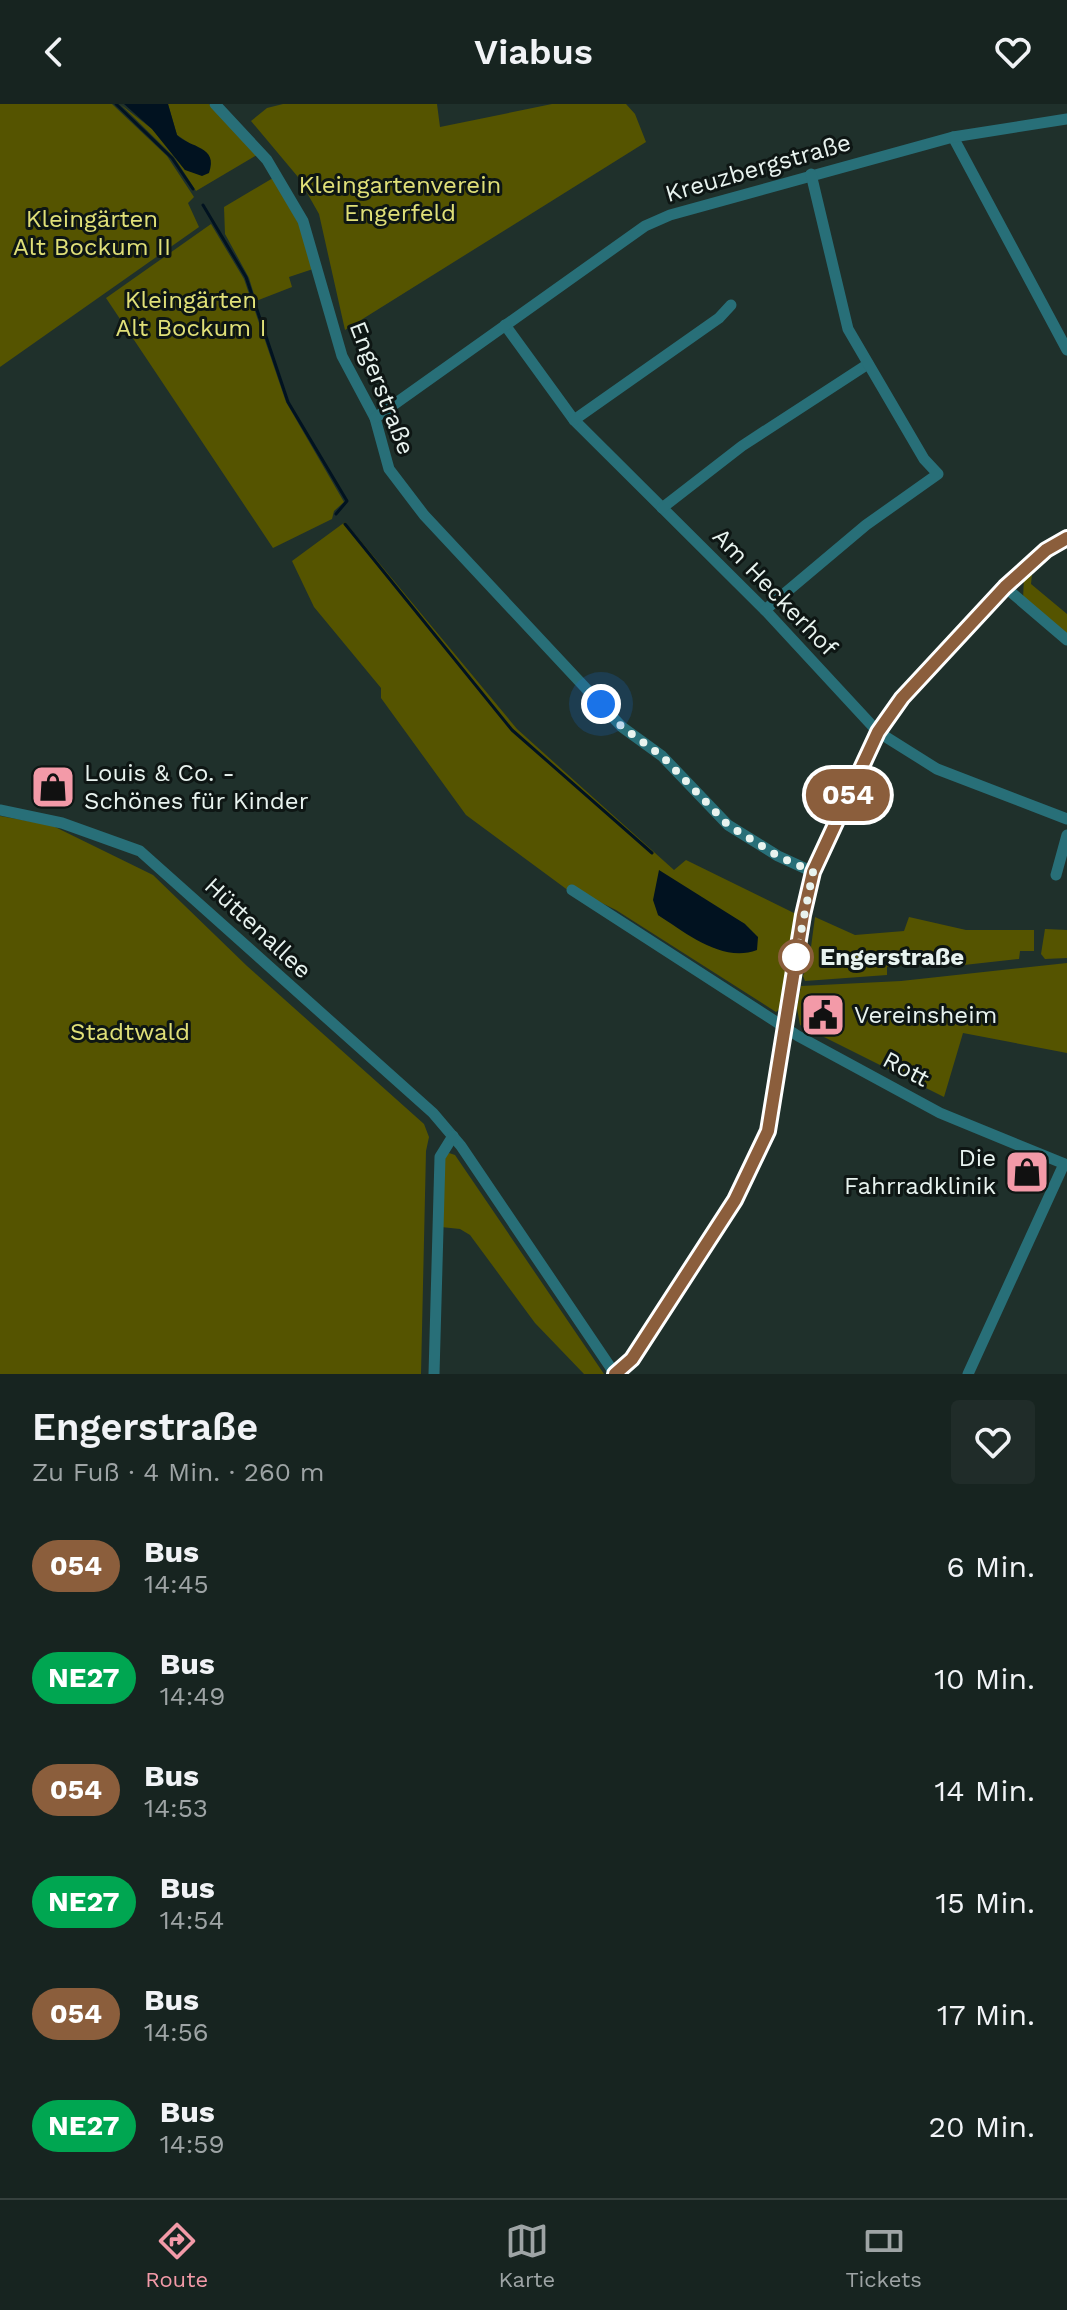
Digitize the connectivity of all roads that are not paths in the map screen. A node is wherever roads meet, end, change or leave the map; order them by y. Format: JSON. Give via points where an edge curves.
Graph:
{"nodes":[{"id":1,"x":215,"y":104,"type":"edge"},
{"id":2,"x":1067,"y":119,"type":"edge"},
{"id":3,"x":953,"y":137,"type":"junction"},
{"id":4,"x":811,"y":174,"type":"junction"},
{"id":5,"x":731,"y":305,"type":"dead end"},
{"id":6,"x":505,"y":325,"type":"junction"},
{"id":7,"x":1067,"y":350,"type":"edge"},
{"id":8,"x":868,"y":364,"type":"junction"},
{"id":9,"x":375,"y":418,"type":"junction"},
{"id":10,"x":574,"y":420,"type":"junction"},
{"id":11,"x":662,"y":508,"type":"junction"},
{"id":12,"x":1067,"y":538,"type":"edge"},
{"id":13,"x":1005,"y":587,"type":"junction"},
{"id":14,"x":765,"y":610,"type":"junction"},
{"id":15,"x":1067,"y":640,"type":"edge"},
{"id":16,"x":878,"y":732,"type":"junction"},
{"id":17,"x":0,"y":810,"type":"edge"},
{"id":18,"x":1067,"y":819,"type":"edge"},
{"id":19,"x":1067,"y":835,"type":"edge"},
{"id":20,"x":813,"y":872,"type":"junction"},
{"id":21,"x":1056,"y":875,"type":"dead end"},
{"id":22,"x":572,"y":890,"type":"dead end"},
{"id":23,"x":786,"y":1026,"type":"junction"},
{"id":24,"x":453,"y":1136,"type":"junction"},
{"id":25,"x":1066,"y":1165,"type":"edge"},
{"id":26,"x":434,"y":1374,"type":"edge"},
{"id":27,"x":615,"y":1374,"type":"edge"},
{"id":28,"x":968,"y":1374,"type":"edge"}],
"edges":[{"from":1,"to":9,"type":"street","name":"Engerstraße","via":[[274,170],[303,221],[342,356]]},
{"from":2,"to":3,"type":"street","name":"Kreuzbergstraße"},
{"from":3,"to":4,"type":"street","name":"Kreuzbergstraße"},
{"from":3,"to":7,"type":"street"},
{"from":4,"to":6,"type":"street","name":"Kreuzbergstraße","via":[[680,210],[645,226]]},
{"from":4,"to":8,"type":"street","via":[[848,329]]},
{"from":5,"to":10,"type":"street"},
{"from":6,"to":9,"type":"street","name":"Kreuzbergstraße"},
{"from":6,"to":10,"type":"street","name":"Am Heckerhof"},
{"from":8,"to":11,"type":"street","via":[[742,446]]},
{"from":8,"to":14,"type":"street","via":[[938,474],[866,525]]},
{"from":9,"to":20,"type":"street","name":"Engerstraße","via":[[389,469],[424,515],[622,727],[662,756],[728,825]]},
{"from":10,"to":11,"type":"street","name":"Am Heckerhof"},
{"from":11,"to":14,"type":"street","name":"Am Heckerhof"},
{"from":12,"to":13,"type":"street"},
{"from":13,"to":15,"type":"street"},
{"from":13,"to":16,"type":"street","via":[[902,698]]},
{"from":14,"to":16,"type":"street","name":"Am Heckerhof"},
{"from":16,"to":18,"type":"street","name":"Am Heckerhof","via":[[937,769]]},
{"from":16,"to":20,"type":"street"},
{"from":17,"to":24,"type":"street","name":"Hüttenallee","via":[[62,823],[140,851]]},
{"from":19,"to":21,"type":"street"},
{"from":20,"to":23,"type":"street"},
{"from":22,"to":23,"type":"street","name":"Rott"},
{"from":23,"to":25,"type":"street","name":"Rott","via":[[940,1113]]},
{"from":23,"to":27,"type":"street","via":[[768,1131],[749,1174],[632,1359]]},
{"from":24,"to":26,"type":"street","via":[[440,1157]]},
{"from":24,"to":27,"type":"street","name":"Hüttenallee"},
{"from":25,"to":28,"type":"street"}]}
